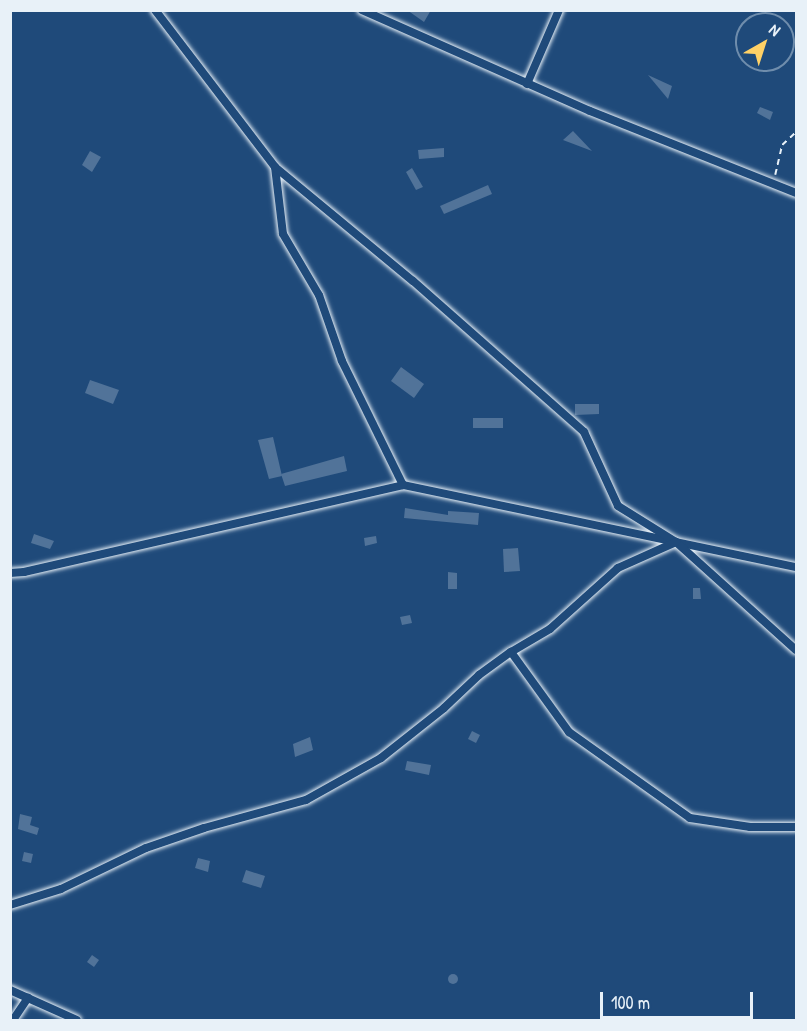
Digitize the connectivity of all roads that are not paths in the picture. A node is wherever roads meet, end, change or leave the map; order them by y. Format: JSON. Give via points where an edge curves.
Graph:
{"nodes":[{"id":1,"x":155,"y":10,"type":"edge"},
{"id":2,"x":362,"y":10,"type":"edge"},
{"id":3,"x":559,"y":10,"type":"edge"},
{"id":4,"x":527,"y":84,"type":"junction"},
{"id":5,"x":275,"y":167,"type":"junction"},
{"id":6,"x":796,"y":193,"type":"edge"},
{"id":7,"x":403,"y":485,"type":"junction"},
{"id":8,"x":676,"y":542,"type":"junction"},
{"id":9,"x":796,"y":567,"type":"edge"},
{"id":10,"x":10,"y":573,"type":"edge"},
{"id":11,"x":796,"y":650,"type":"edge"},
{"id":12,"x":511,"y":652,"type":"junction"},
{"id":13,"x":796,"y":827,"type":"edge"},
{"id":14,"x":10,"y":905,"type":"edge"},
{"id":15,"x":10,"y":990,"type":"edge"},
{"id":16,"x":28,"y":998,"type":"junction"},
{"id":17,"x":13,"y":1020,"type":"edge"},
{"id":18,"x":77,"y":1020,"type":"edge"}],
"edges":[{"from":1,"to":5,"type":"street"},
{"from":2,"to":4,"type":"street"},
{"from":3,"to":4,"type":"street"},
{"from":4,"to":6,"type":"street"},
{"from":5,"to":7,"type":"street","via":[[283,234],[319,295],[342,361]]},
{"from":5,"to":8,"type":"street","via":[[413,280],[584,432],[618,506]]},
{"from":7,"to":8,"type":"street"},
{"from":7,"to":10,"type":"street"},
{"from":8,"to":9,"type":"street"},
{"from":8,"to":11,"type":"street"},
{"from":8,"to":12,"type":"street","via":[[618,568],[550,629]]},
{"from":12,"to":13,"type":"street","via":[[569,732],[690,818],[750,827]]},
{"from":12,"to":14,"type":"street","via":[[381,758],[306,800],[146,848],[61,889]]},
{"from":15,"to":16,"type":"street"},
{"from":16,"to":17,"type":"street"},
{"from":16,"to":18,"type":"street"}]}
